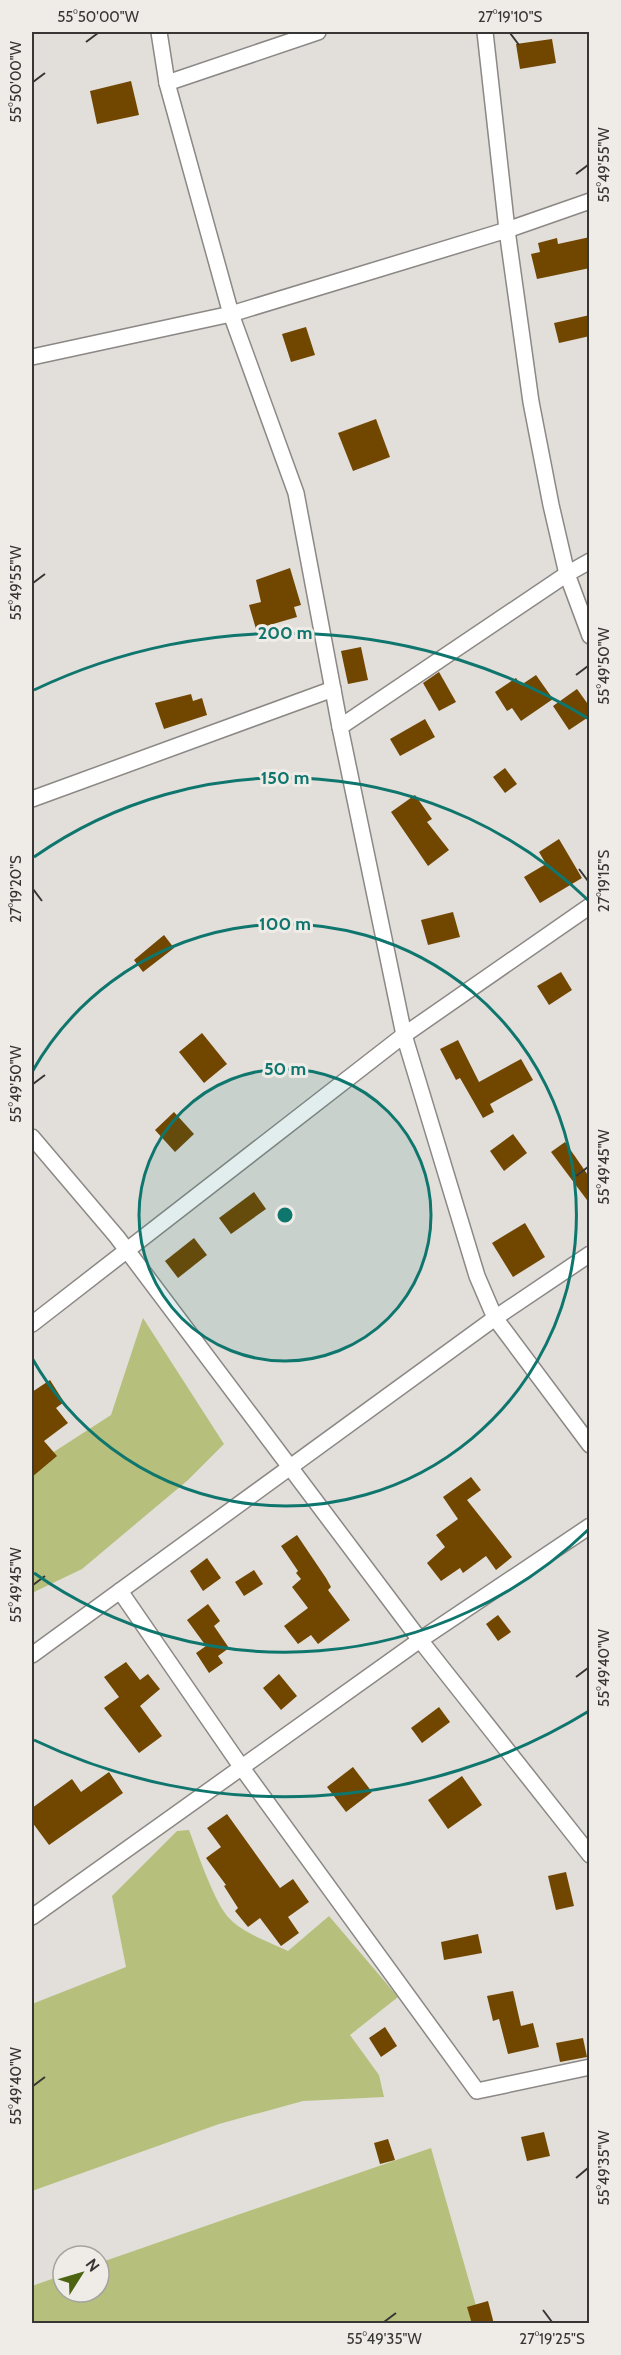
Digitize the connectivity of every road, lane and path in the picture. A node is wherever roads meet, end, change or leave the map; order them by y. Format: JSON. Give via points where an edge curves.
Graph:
{"nodes":[{"id":1,"x":159,"y":32,"type":"edge"},
{"id":2,"x":318,"y":32,"type":"edge"},
{"id":3,"x":485,"y":32,"type":"edge"},
{"id":4,"x":167,"y":83,"type":"junction"},
{"id":5,"x":590,"y":201,"type":"edge"},
{"id":6,"x":507,"y":230,"type":"junction"},
{"id":7,"x":231,"y":314,"type":"junction"},
{"id":8,"x":32,"y":357,"type":"edge"},
{"id":9,"x":590,"y":561,"type":"edge"},
{"id":10,"x":567,"y":574,"type":"junction"},
{"id":11,"x":590,"y":636,"type":"edge"},
{"id":12,"x":333,"y":689,"type":"junction"},
{"id":13,"x":340,"y":727,"type":"junction"},
{"id":14,"x":32,"y":799,"type":"edge"},
{"id":15,"x":590,"y":906,"type":"edge"},
{"id":16,"x":404,"y":1035,"type":"junction"},
{"id":17,"x":32,"y":1137,"type":"edge"},
{"id":18,"x":127,"y":1251,"type":"junction"},
{"id":19,"x":590,"y":1254,"type":"edge"},
{"id":20,"x":495,"y":1318,"type":"junction"},
{"id":21,"x":32,"y":1324,"type":"edge"},
{"id":22,"x":590,"y":1445,"type":"edge"},
{"id":23,"x":290,"y":1468,"type":"junction"},
{"id":24,"x":590,"y":1526,"type":"edge"},
{"id":25,"x":120,"y":1591,"type":"junction"},
{"id":26,"x":420,"y":1640,"type":"junction"},
{"id":27,"x":32,"y":1655,"type":"edge"},
{"id":28,"x":242,"y":1768,"type":"junction"},
{"id":29,"x":590,"y":1855,"type":"edge"},
{"id":30,"x":32,"y":1917,"type":"edge"},
{"id":31,"x":590,"y":2067,"type":"edge"}],
"edges":[{"from":1,"to":4,"type":"street"},
{"from":2,"to":4,"type":"street"},
{"from":3,"to":6,"type":"street"},
{"from":4,"to":7,"type":"street"},
{"from":5,"to":6,"type":"street"},
{"from":6,"to":7,"type":"street"},
{"from":6,"to":10,"type":"street","via":[[531,402]]},
{"from":7,"to":8,"type":"street"},
{"from":7,"to":12,"type":"street","via":[[296,493]]},
{"from":9,"to":10,"type":"street"},
{"from":10,"to":11,"type":"street"},
{"from":10,"to":13,"type":"street"},
{"from":12,"to":13,"type":"street"},
{"from":12,"to":14,"type":"street"},
{"from":13,"to":16,"type":"street"},
{"from":15,"to":16,"type":"street"},
{"from":16,"to":18,"type":"street"},
{"from":16,"to":20,"type":"street","via":[[477,1276]]},
{"from":17,"to":18,"type":"street"},
{"from":18,"to":21,"type":"street"},
{"from":18,"to":23,"type":"street"},
{"from":19,"to":20,"type":"street"},
{"from":20,"to":22,"type":"street"},
{"from":20,"to":23,"type":"street"},
{"from":23,"to":25,"type":"street"},
{"from":23,"to":26,"type":"street"},
{"from":24,"to":26,"type":"street"},
{"from":25,"to":27,"type":"street"},
{"from":25,"to":28,"type":"street"},
{"from":26,"to":28,"type":"street"},
{"from":26,"to":29,"type":"street"},
{"from":28,"to":30,"type":"street"},
{"from":28,"to":31,"type":"street","via":[[477,2091]]}]}
